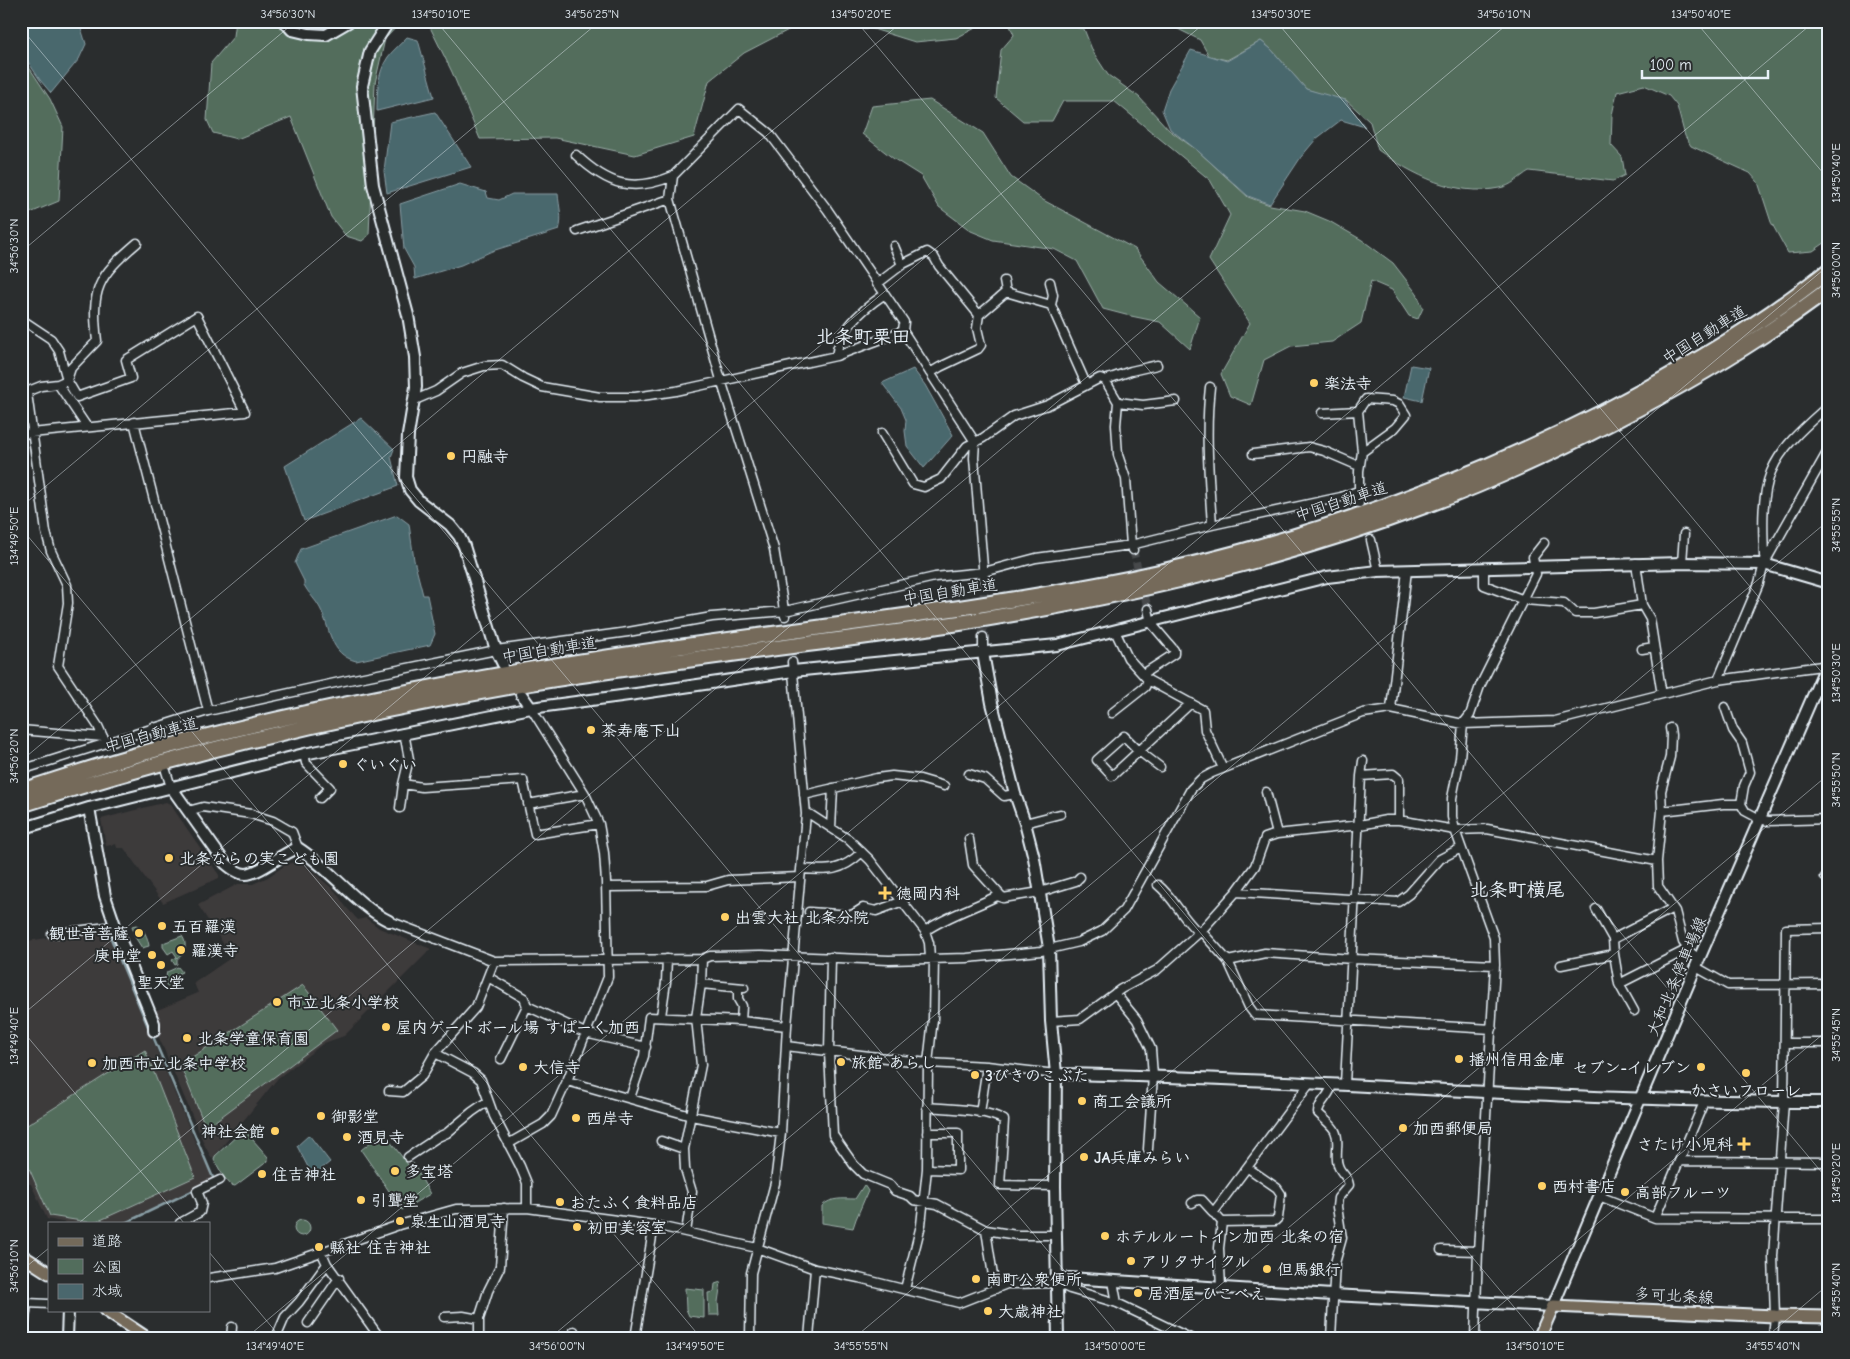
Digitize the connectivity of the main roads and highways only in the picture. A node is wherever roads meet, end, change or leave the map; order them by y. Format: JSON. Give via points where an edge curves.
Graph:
{"nodes":[{"id":1,"x":1829,"y":270,"type":"edge"},
{"id":2,"x":1829,"y":288,"type":"edge"},
{"id":3,"x":116,"y":769,"type":"junction"},
{"id":4,"x":21,"y":790,"type":"edge"},
{"id":5,"x":37,"y":793,"type":"junction"},
{"id":6,"x":21,"y":805,"type":"edge"},
{"id":7,"x":21,"y":1255,"type":"edge"},
{"id":8,"x":48,"y":1272,"type":"edge"},
{"id":9,"x":108,"y":1312,"type":"edge"},
{"id":10,"x":1829,"y":1317,"type":"edge"},
{"id":11,"x":147,"y":1338,"type":"edge"},
{"id":12,"x":1539,"y":1338,"type":"edge"}],
"edges":[{"from":1,"to":3,"type":"highway","name":"中国自動車道","via":[[1720,347],[1576,425],[1423,492],[1274,542],[1129,578],[1002,601],[619,656],[382,696],[249,726]]},
{"from":2,"to":3,"type":"highway","name":"中国自動車道","via":[[1727,359],[1584,437],[1429,505],[1278,554],[1132,591],[1043,608],[966,622],[529,684],[388,710]]},
{"from":3,"to":5,"type":"highway","name":"中国自動車道"},
{"from":4,"to":5,"type":"highway","name":"中国自動車道"},
{"from":5,"to":6,"type":"highway","name":"中国自動車道"},
{"from":7,"to":8,"type":"main road"},
{"from":9,"to":11,"type":"main road"},
{"from":10,"to":12,"type":"main road","name":"多可北条線","via":[[1553,1306]]}]}
